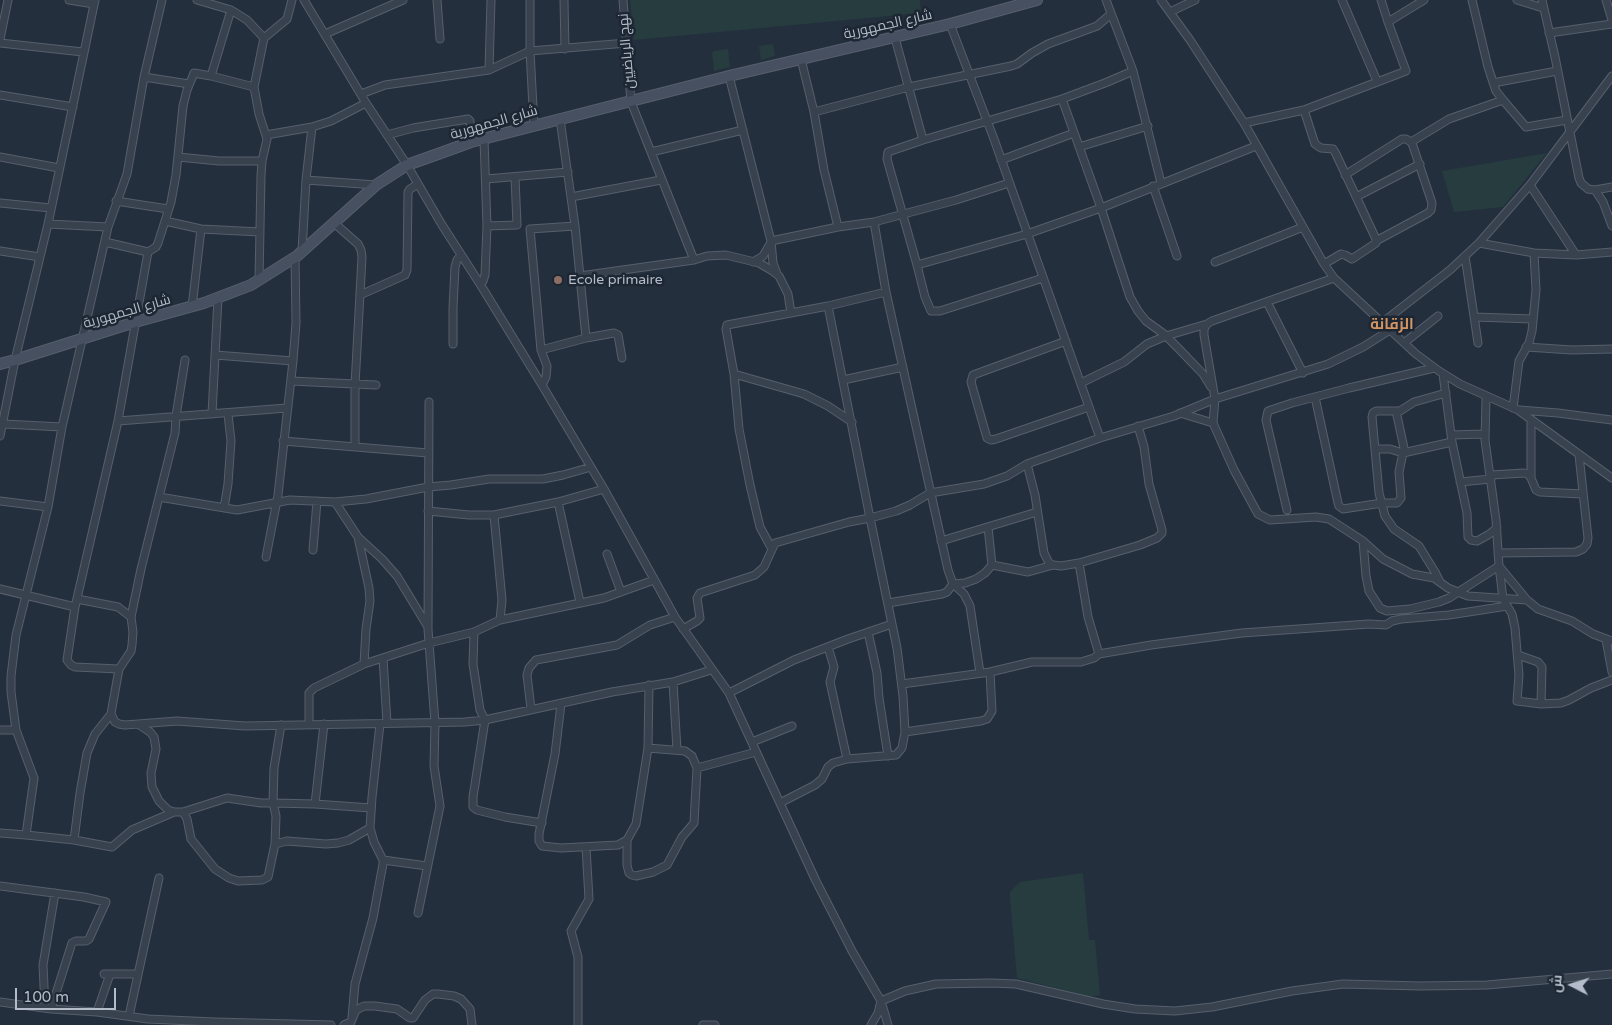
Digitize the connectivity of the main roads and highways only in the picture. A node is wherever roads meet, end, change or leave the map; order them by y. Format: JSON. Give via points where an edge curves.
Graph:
{"nodes":[{"id":1,"x":1037,"y":0,"type":"edge"},
{"id":2,"x":0,"y":364,"type":"edge"}],
"edges":[{"from":1,"to":2,"type":"main road","name":"شارع الجمهورية","via":[[471,142],[407,165],[376,185],[298,254],[259,280],[192,307]]}]}
